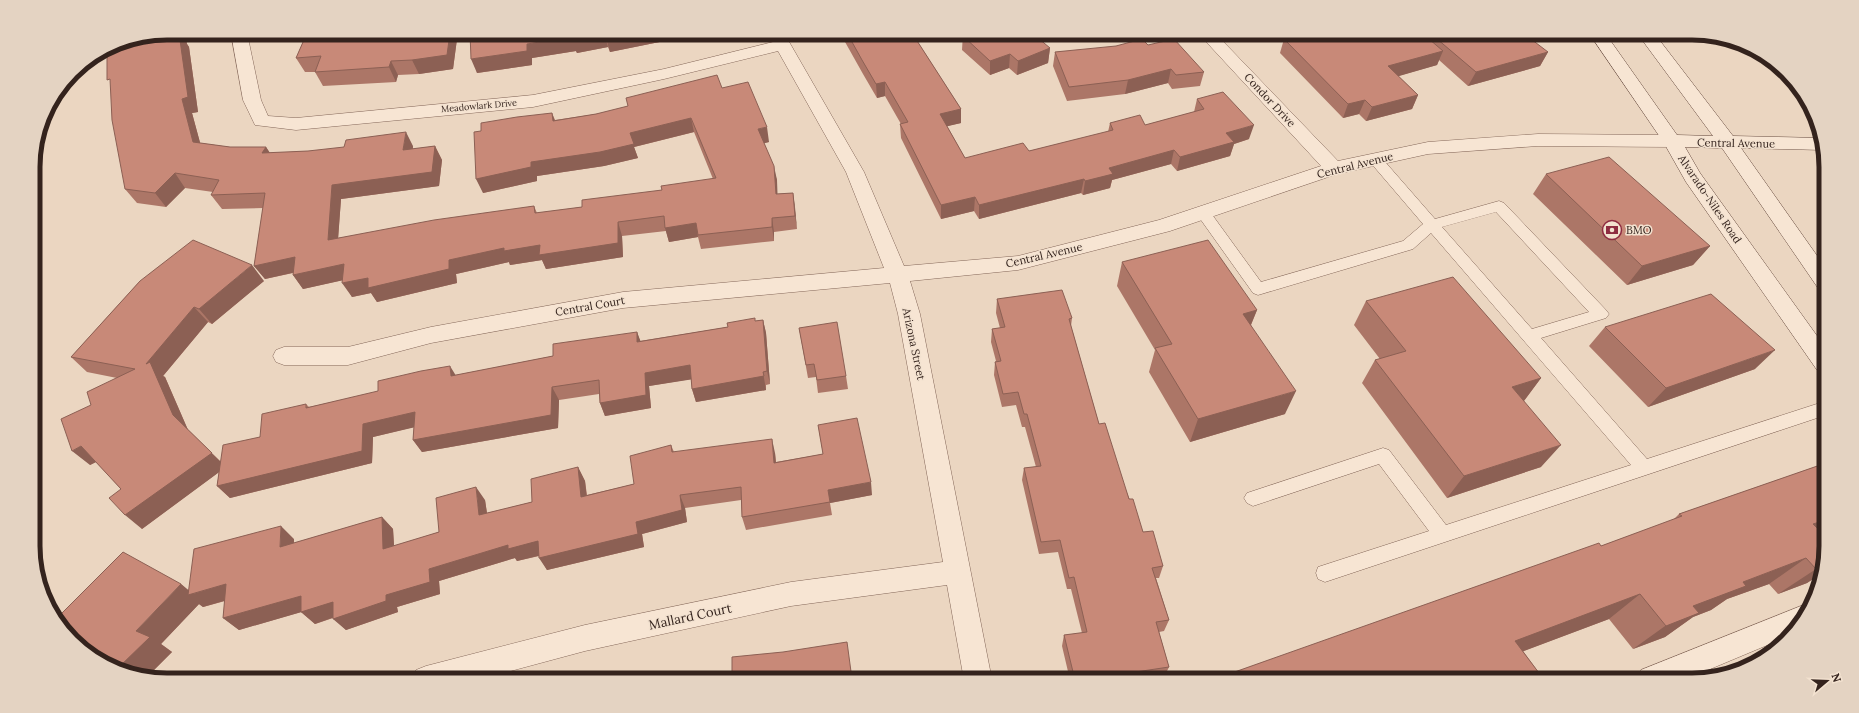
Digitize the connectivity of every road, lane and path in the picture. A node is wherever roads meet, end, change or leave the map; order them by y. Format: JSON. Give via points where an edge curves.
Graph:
{"nodes":[{"id":1,"x":240,"y":40,"type":"edge"},
{"id":2,"x":776,"y":40,"type":"edge"},
{"id":3,"x":780,"y":40,"type":"edge"},
{"id":4,"x":1220,"y":40,"type":"edge"},
{"id":5,"x":1601,"y":40,"type":"edge"},
{"id":6,"x":1651,"y":40,"type":"edge"},
{"id":7,"x":1672,"y":141,"type":"junction"},
{"id":8,"x":1728,"y":143,"type":"junction"},
{"id":9,"x":1817,"y":144,"type":"edge"},
{"id":10,"x":1375,"y":159,"type":"junction"},
{"id":11,"x":1334,"y":168,"type":"junction"},
{"id":12,"x":1203,"y":213,"type":"junction"},
{"id":13,"x":1431,"y":224,"type":"junction"},
{"id":14,"x":1819,"y":274,"type":"edge"},
{"id":15,"x":898,"y":276,"type":"junction"},
{"id":16,"x":1529,"y":336,"type":"junction"},
{"id":17,"x":1819,"y":354,"type":"edge"},
{"id":18,"x":284,"y":356,"type":"dead end"},
{"id":19,"x":1819,"y":410,"type":"edge"},
{"id":20,"x":1644,"y":468,"type":"junction"},
{"id":21,"x":1253,"y":498,"type":"dead end"},
{"id":22,"x":1443,"y":535,"type":"junction"},
{"id":23,"x":958,"y":572,"type":"junction"},
{"id":24,"x":1325,"y":573,"type":"dead end"},
{"id":25,"x":1795,"y":620,"type":"edge"},
{"id":26,"x":452,"y":673,"type":"edge"},
{"id":27,"x":977,"y":673,"type":"edge"},
{"id":28,"x":1668,"y":673,"type":"edge"}],
"edges":[{"from":1,"to":2,"type":"street","name":"Meadowlark Drive","via":[[252,100],[261,122],[296,124],[533,101],[664,74]]},
{"from":3,"to":15,"type":"street","name":"Arizona Street","via":[[855,172]]},
{"from":4,"to":11,"type":"street","name":"Condor Drive"},
{"from":5,"to":7,"type":"street","name":"Alvarado-Niles Road"},
{"from":6,"to":8,"type":"street"},
{"from":7,"to":8,"type":"street","name":"Central Avenue"},
{"from":7,"to":10,"type":"street","name":"Central Avenue","via":[[1538,140],[1428,148]]},
{"from":7,"to":17,"type":"street","name":"Alvarado-Niles Road","via":[[1693,177]]},
{"from":8,"to":9,"type":"street","name":"Central Avenue"},
{"from":8,"to":14,"type":"street"},
{"from":10,"to":11,"type":"street","name":"Central Avenue"},
{"from":10,"to":13,"type":"lane"},
{"from":11,"to":12,"type":"street","name":"Central Avenue"},
{"from":12,"to":13,"type":"lane","via":[[1258,289],[1408,245]]},
{"from":12,"to":15,"type":"street","name":"Central Avenue","via":[[1163,226],[1018,263]]},
{"from":13,"to":16,"type":"lane"},
{"from":13,"to":16,"type":"lane","via":[[1499,206],[1602,314]]},
{"from":15,"to":18,"type":"street","name":"Central Court","via":[[623,300],[431,335],[348,356]]},
{"from":15,"to":23,"type":"street","name":"Arizona Street","via":[[909,314]]},
{"from":16,"to":20,"type":"lane"},
{"from":19,"to":20,"type":"lane"},
{"from":20,"to":22,"type":"lane"},
{"from":21,"to":22,"type":"lane","via":[[1383,455]]},
{"from":22,"to":24,"type":"lane"},
{"from":23,"to":26,"type":"street","name":"Mallard Court","via":[[791,594],[585,638]]},
{"from":23,"to":27,"type":"street","name":"Arizona Street"},
{"from":25,"to":28,"type":"street"}]}
